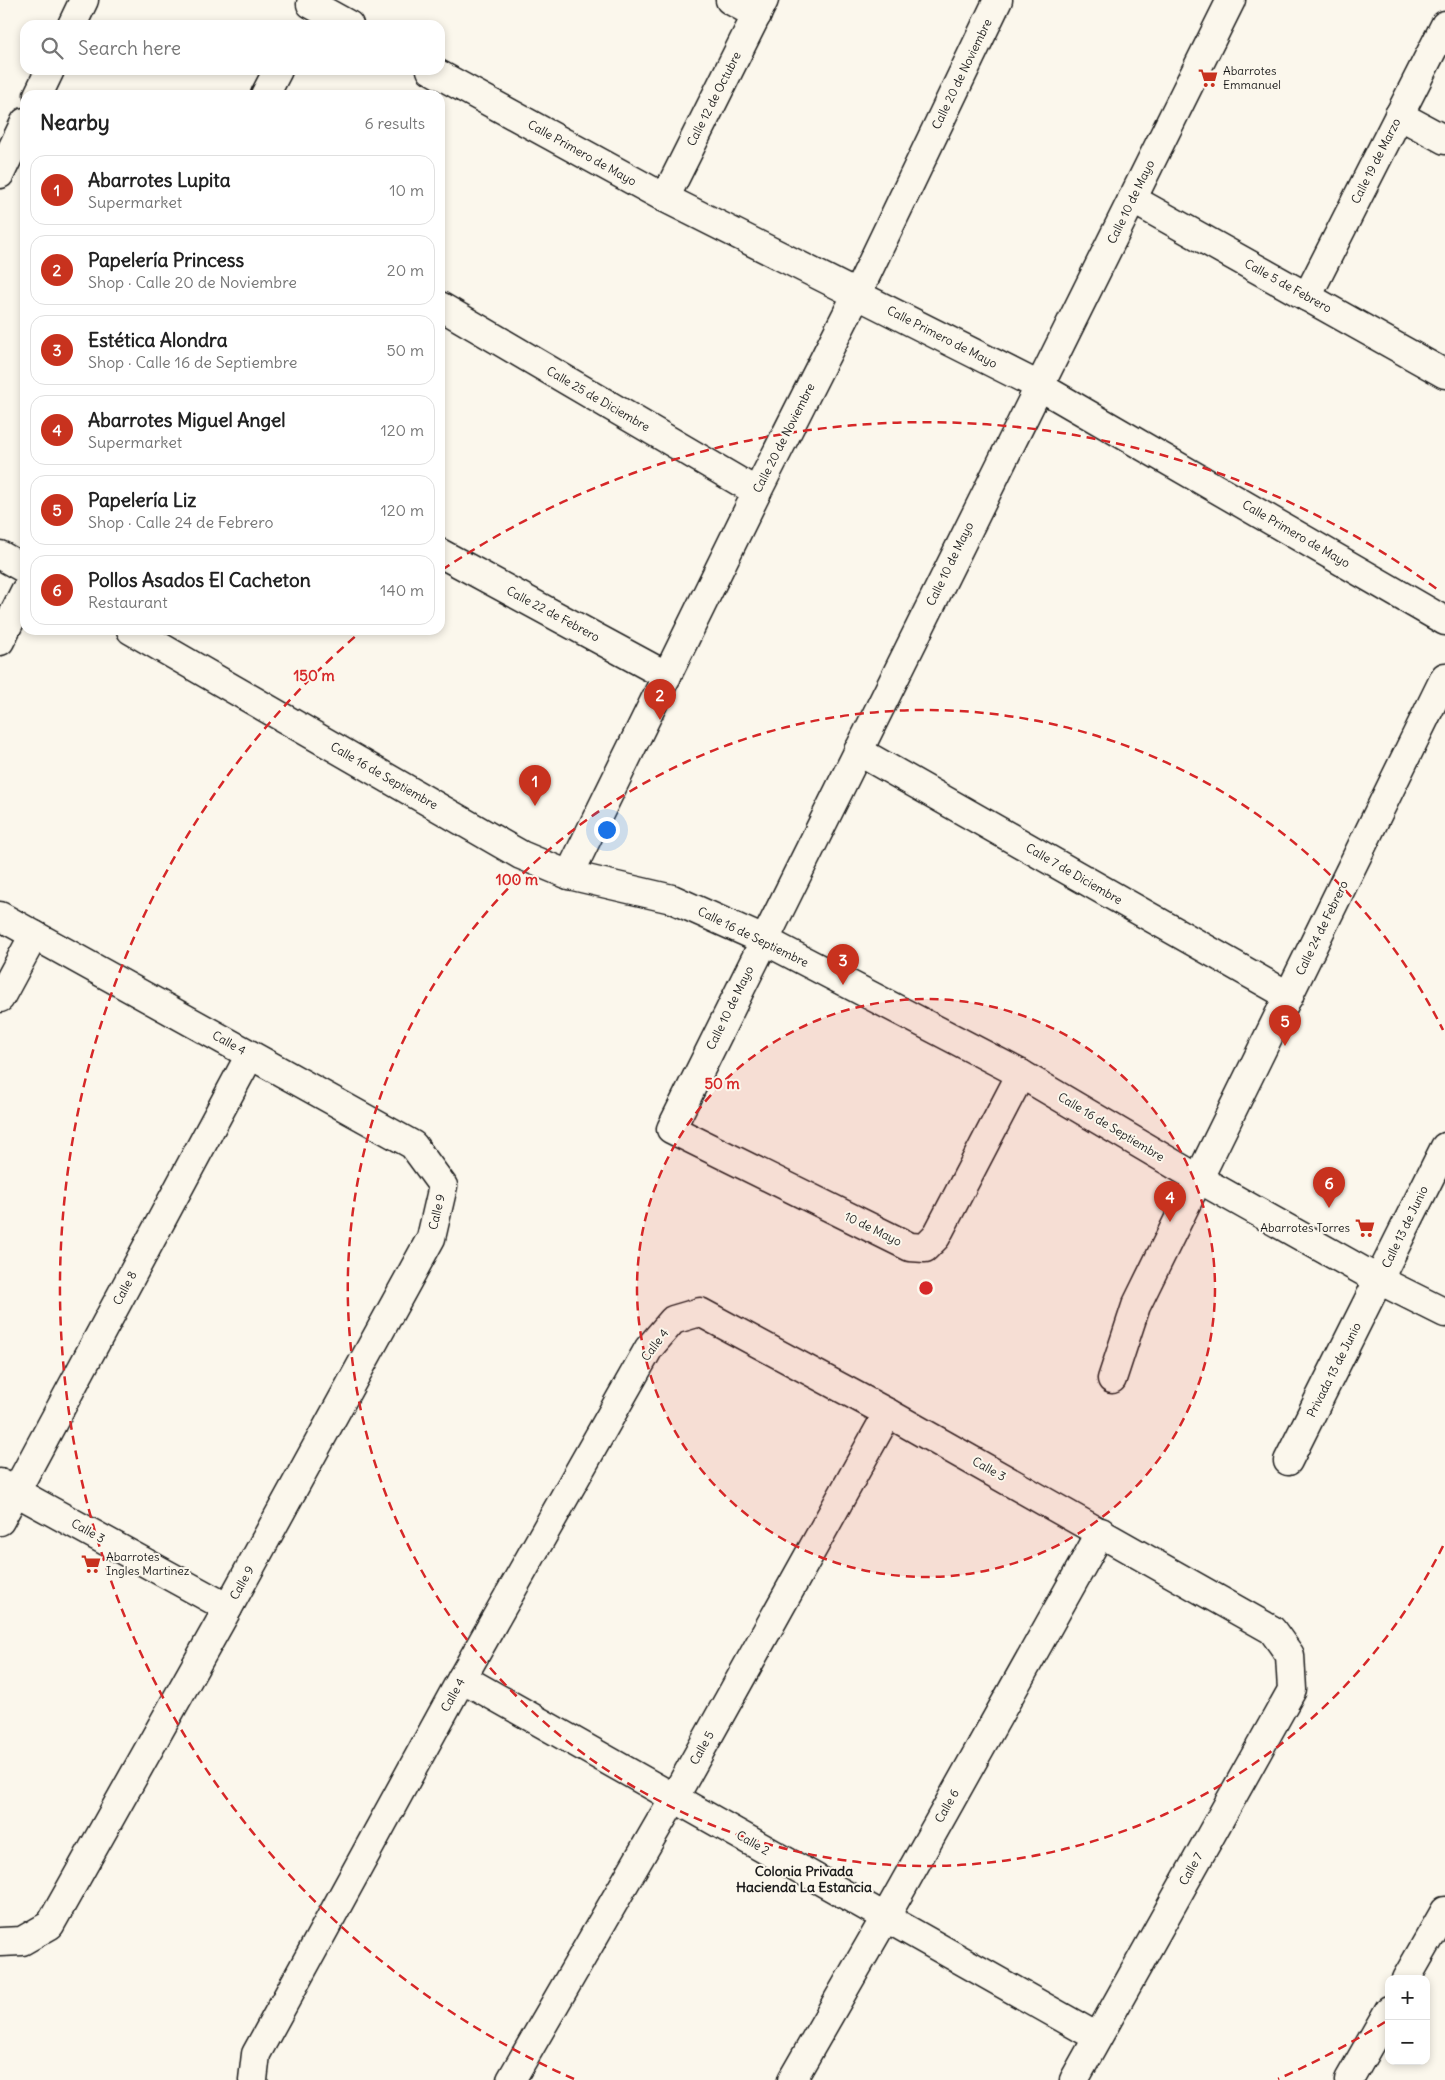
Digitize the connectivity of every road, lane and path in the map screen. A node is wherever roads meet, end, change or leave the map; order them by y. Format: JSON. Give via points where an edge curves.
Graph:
{"nodes":[{"id":1,"x":84,"y":0,"type":"edge"},
{"id":2,"x":730,"y":0,"type":"edge"},
{"id":3,"x":998,"y":0,"type":"edge"},
{"id":4,"x":1231,"y":0,"type":"edge"},
{"id":5,"x":760,"y":8,"type":"edge"},
{"id":6,"x":308,"y":10,"type":"edge"},
{"id":7,"x":74,"y":20,"type":"edge"},
{"id":8,"x":335,"y":20,"type":"edge"},
{"id":9,"x":1445,"y":25,"type":"edge"},
{"id":10,"x":48,"y":75,"type":"edge"},
{"id":11,"x":275,"y":75,"type":"edge"},
{"id":12,"x":440,"y":75,"type":"edge"},
{"id":13,"x":40,"y":90,"type":"edge"},
{"id":14,"x":268,"y":90,"type":"edge"},
{"id":15,"x":1399,"y":115,"type":"junction"},
{"id":16,"x":20,"y":132,"type":"edge"},
{"id":17,"x":1445,"y":140,"type":"edge"},
{"id":18,"x":0,"y":174,"type":"edge"},
{"id":19,"x":664,"y":198,"type":"junction"},
{"id":20,"x":1132,"y":199,"type":"junction"},
{"id":21,"x":857,"y":294,"type":"junction"},
{"id":22,"x":1307,"y":297,"type":"junction"},
{"id":23,"x":445,"y":309,"type":"edge"},
{"id":24,"x":1445,"y":374,"type":"edge"},
{"id":25,"x":1039,"y":386,"type":"junction"},
{"id":26,"x":757,"y":492,"type":"junction"},
{"id":27,"x":0,"y":555,"type":"edge"},
{"id":28,"x":445,"y":556,"type":"edge"},
{"id":29,"x":20,"y":566,"type":"edge"},
{"id":30,"x":20,"y":601,"type":"edge"},
{"id":31,"x":1445,"y":621,"type":"edge"},
{"id":32,"x":140,"y":635,"type":"edge"},
{"id":33,"x":0,"y":641,"type":"edge"},
{"id":34,"x":667,"y":676,"type":"junction"},
{"id":35,"x":1445,"y":677,"type":"edge"},
{"id":36,"x":858,"y":751,"type":"junction"},
{"id":37,"x":569,"y":875,"type":"junction"},
{"id":38,"x":0,"y":916,"type":"edge"},
{"id":39,"x":34,"y":935,"type":"junction"},
{"id":40,"x":764,"y":940,"type":"junction"},
{"id":41,"x":1289,"y":996,"type":"junction"},
{"id":42,"x":0,"y":998,"type":"edge"},
{"id":43,"x":250,"y":1055,"type":"junction"},
{"id":44,"x":1021,"y":1074,"type":"junction"},
{"id":45,"x":671,"y":1129,"type":"joint"},
{"id":46,"x":1445,"y":1147,"type":"edge"},
{"id":47,"x":1198,"y":1179,"type":"junction"},
{"id":48,"x":443,"y":1186,"type":"joint"},
{"id":49,"x":1379,"y":1280,"type":"junction"},
{"id":50,"x":1445,"y":1313,"type":"edge"},
{"id":51,"x":673,"y":1320,"type":"joint"},
{"id":52,"x":1112,"y":1379,"type":"dead end"},
{"id":53,"x":888,"y":1413,"type":"junction"},
{"id":54,"x":1288,"y":1461,"type":"dead end"},
{"id":55,"x":8,"y":1487,"type":"edge"},
{"id":56,"x":0,"y":1521,"type":"edge"},
{"id":57,"x":1101,"y":1532,"type":"junction"},
{"id":58,"x":228,"y":1608,"type":"junction"},
{"id":59,"x":1290,"y":1655,"type":"joint"},
{"id":60,"x":462,"y":1678,"type":"junction"},
{"id":61,"x":674,"y":1798,"type":"junction"},
{"id":62,"x":1445,"y":1911,"type":"edge"},
{"id":63,"x":885,"y":1918,"type":"junction"},
{"id":64,"x":0,"y":1942,"type":"edge"},
{"id":65,"x":1408,"y":1975,"type":"edge"},
{"id":66,"x":1385,"y":2017,"type":"edge"},
{"id":67,"x":1097,"y":2037,"type":"junction"},
{"id":68,"x":253,"y":2080,"type":"edge"},
{"id":69,"x":511,"y":2080,"type":"edge"},
{"id":70,"x":792,"y":2080,"type":"edge"},
{"id":71,"x":1074,"y":2080,"type":"edge"},
{"id":72,"x":1349,"y":2080,"type":"edge"}],
"edges":[{"from":1,"to":7,"type":"street"},
{"from":2,"to":5,"type":"street"},
{"from":3,"to":21,"type":"street","name":"Calle 20 de Noviembre"},
{"from":4,"to":20,"type":"street","name":"Calle 10 de Mayo"},
{"from":5,"to":19,"type":"street","name":"Calle 12 de Octubre"},
{"from":6,"to":8,"type":"street"},
{"from":9,"to":15,"type":"street","name":"Calle 19 de Marzo"},
{"from":10,"to":13,"type":"street"},
{"from":11,"to":14,"type":"street"},
{"from":12,"to":19,"type":"street","name":"Calle Primero de Mayo"},
{"from":15,"to":17,"type":"street"},
{"from":15,"to":22,"type":"street","name":"Calle 19 de Marzo"},
{"from":16,"to":18,"type":"street"},
{"from":19,"to":21,"type":"street","name":"Calle Primero de Mayo"},
{"from":20,"to":22,"type":"street","name":"Calle 5 de Febrero"},
{"from":20,"to":25,"type":"street","name":"Calle 10 de Mayo"},
{"from":21,"to":25,"type":"street","name":"Calle Primero de Mayo"},
{"from":21,"to":26,"type":"street","name":"Calle 20 de Noviembre"},
{"from":22,"to":24,"type":"street","name":"Calle 5 de Febrero"},
{"from":23,"to":26,"type":"street","name":"Calle 25 de Diciembre"},
{"from":25,"to":31,"type":"street","name":"Calle Primero de Mayo"},
{"from":25,"to":36,"type":"street","name":"Calle 10 de Mayo"},
{"from":26,"to":34,"type":"street","name":"Calle 20 de Noviembre"},
{"from":27,"to":29,"type":"street"},
{"from":28,"to":34,"type":"street","name":"Calle 22 de Febrero"},
{"from":30,"to":33,"type":"street"},
{"from":32,"to":37,"type":"street","name":"Calle 16 de Septiembre","via":[[521,855]]},
{"from":34,"to":37,"type":"street","name":"Calle 20 de Noviembre"},
{"from":35,"to":41,"type":"street","name":"Calle 24 de Febrero"},
{"from":36,"to":40,"type":"street","name":"Calle 10 de Mayo"},
{"from":36,"to":41,"type":"street","name":"Calle 7 de Diciembre"},
{"from":37,"to":40,"type":"street","name":"Calle 16 de Septiembre","via":[[672,899]]},
{"from":38,"to":39,"type":"street","name":"Calle 4"},
{"from":39,"to":42,"type":"street"},
{"from":39,"to":43,"type":"street","name":"Calle 4"},
{"from":40,"to":44,"type":"street","name":"Calle 16 de Septiembre"},
{"from":40,"to":45,"type":"street","name":"Calle 10 de Mayo"},
{"from":41,"to":47,"type":"street","name":"Calle 24 de Febrero"},
{"from":43,"to":48,"type":"street","name":"Calle 4","via":[[413,1145]]},
{"from":43,"to":55,"type":"street","name":"Calle 8"},
{"from":44,"to":45,"type":"street","name":"10 de Mayo","via":[[936,1237],[924,1248],[910,1247]]},
{"from":44,"to":47,"type":"street","name":"Calle 16 de Septiembre"},
{"from":46,"to":49,"type":"street","name":"Calle 13 de Junio"},
{"from":47,"to":49,"type":"street","name":"Calle 16 de Septiembre"},
{"from":47,"to":52,"type":"street","name":"Calle 24 de Febrero","via":[[1136,1306]]},
{"from":48,"to":58,"type":"street","name":"Calle 9","via":[[431,1238]]},
{"from":49,"to":50,"type":"street","name":"Calle 16 de Septiembre"},
{"from":49,"to":54,"type":"street","name":"Privada 13 de Junio"},
{"from":51,"to":53,"type":"street","name":"Calle 3","via":[[700,1312]]},
{"from":51,"to":60,"type":"street","name":"Calle 4","via":[[649,1348]]},
{"from":53,"to":57,"type":"street","name":"Calle 3"},
{"from":53,"to":61,"type":"street","name":"Calle 5"},
{"from":55,"to":56,"type":"street","name":"Calle 8"},
{"from":55,"to":58,"type":"street","name":"Calle 3"},
{"from":57,"to":59,"type":"street","name":"Calle 3","via":[[1272,1630]]},
{"from":57,"to":63,"type":"street","name":"Calle 6"},
{"from":58,"to":64,"type":"street","name":"Calle 9","via":[[50,1925],[22,1941]]},
{"from":59,"to":67,"type":"street","name":"Calle 7","via":[[1292,1690]]},
{"from":60,"to":61,"type":"street","name":"Calle 2"},
{"from":60,"to":68,"type":"street","name":"Calle 4","via":[[256,2054]]},
{"from":61,"to":63,"type":"street","name":"Calle 2"},
{"from":61,"to":69,"type":"street","name":"Calle 5"},
{"from":62,"to":65,"type":"street"},
{"from":63,"to":67,"type":"street","name":"Calle 2"},
{"from":63,"to":70,"type":"street","name":"Calle 6"},
{"from":66,"to":72,"type":"street"},
{"from":67,"to":71,"type":"street","name":"Calle 7"}]}
